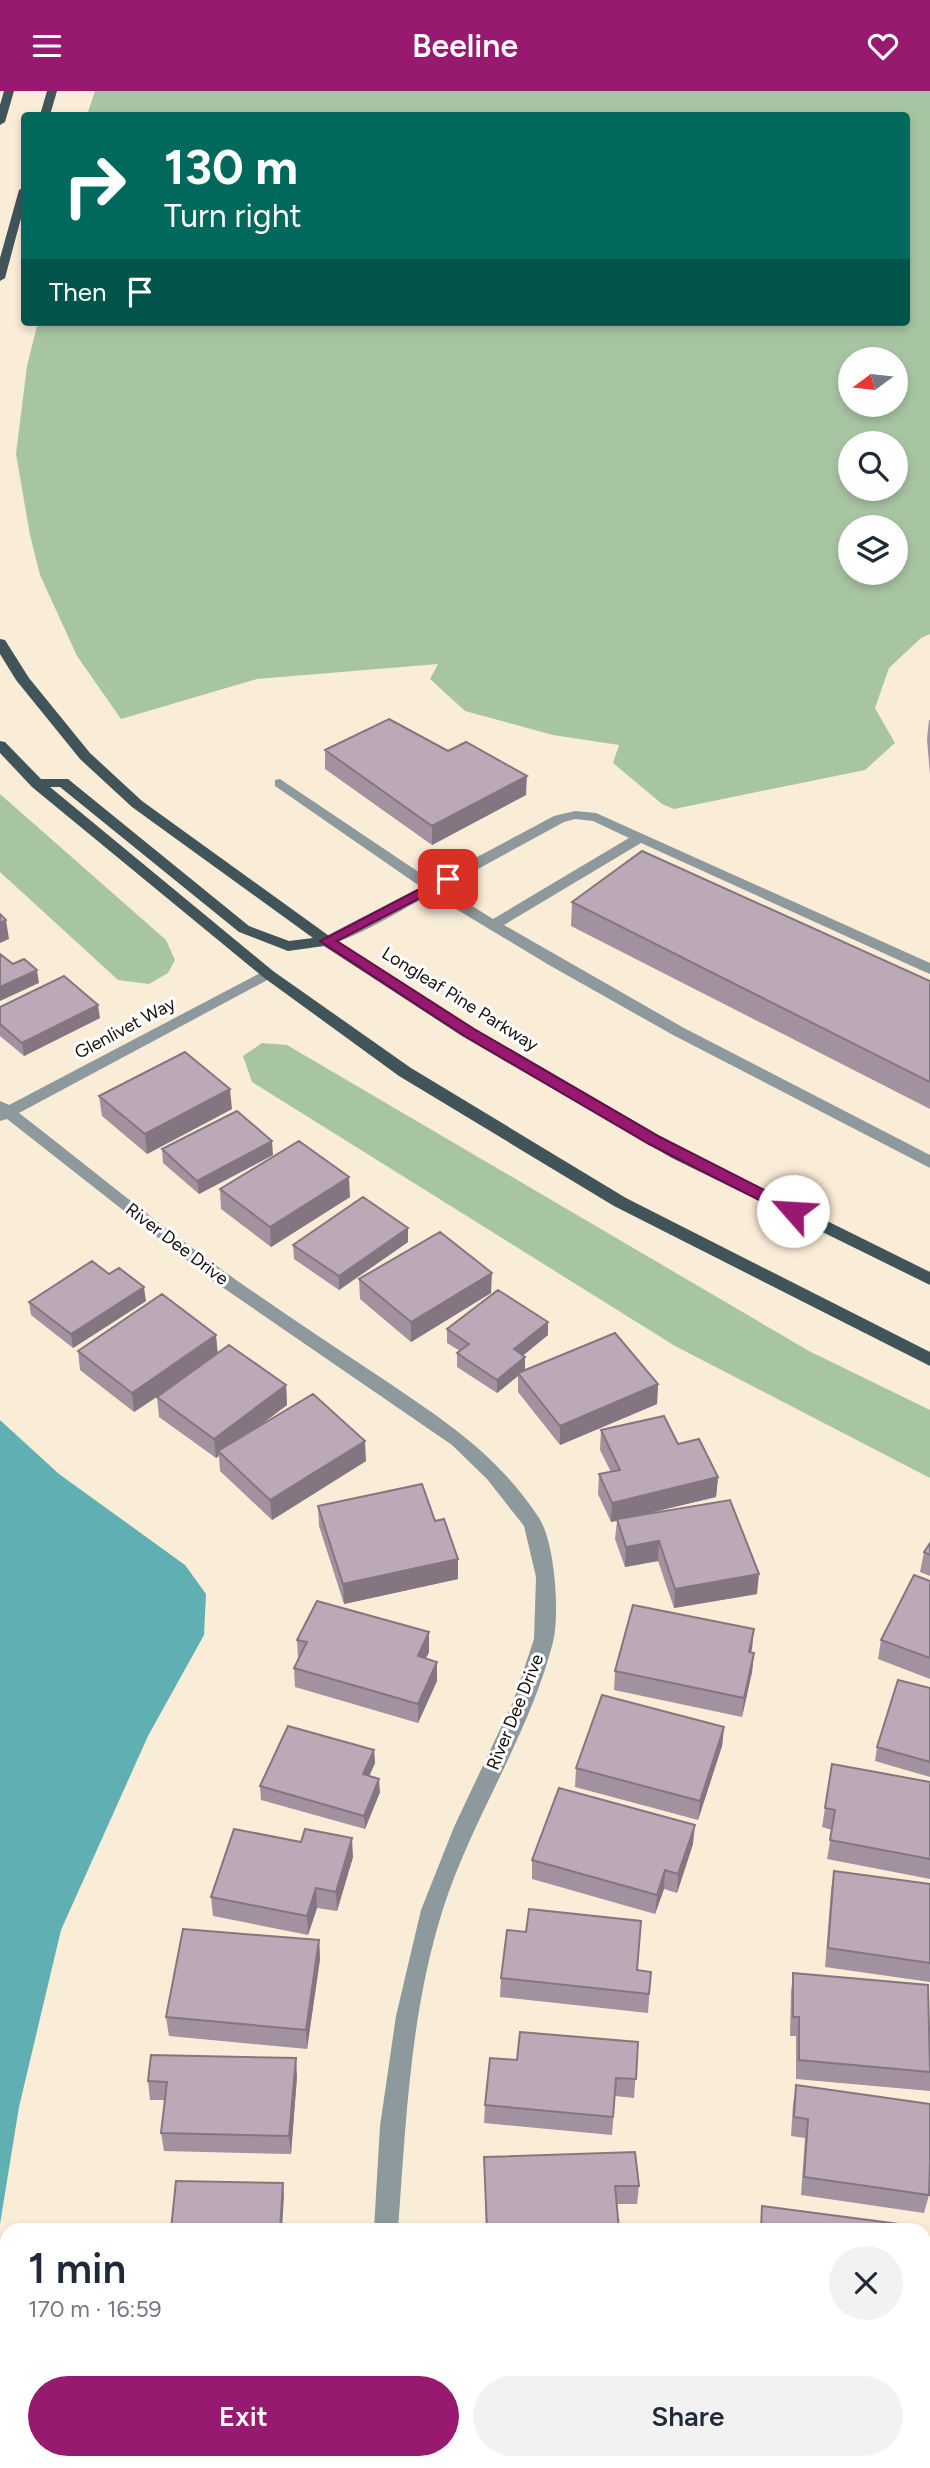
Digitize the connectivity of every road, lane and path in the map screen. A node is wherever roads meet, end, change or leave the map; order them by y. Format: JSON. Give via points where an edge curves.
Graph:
{"nodes":[{"id":1,"x":9,"y":91,"type":"edge"},
{"id":2,"x":52,"y":91,"type":"edge"},
{"id":3,"x":46,"y":112,"type":"edge"},
{"id":4,"x":0,"y":122,"type":"edge"},
{"id":5,"x":21,"y":201,"type":"edge"},
{"id":6,"x":0,"y":278,"type":"edge"},
{"id":7,"x":0,"y":643,"type":"edge"},
{"id":8,"x":0,"y":745,"type":"edge"},
{"id":9,"x":280,"y":783,"type":"dead end"},
{"id":10,"x":37,"y":784,"type":"junction"},
{"id":11,"x":641,"y":837,"type":"junction"},
{"id":12,"x":432,"y":888,"type":"junction"},
{"id":13,"x":493,"y":925,"type":"junction"},
{"id":14,"x":327,"y":941,"type":"junction"},
{"id":15,"x":930,"y":969,"type":"edge"},
{"id":16,"x":268,"y":974,"type":"junction"},
{"id":17,"x":2,"y":1112,"type":"edge"},
{"id":18,"x":930,"y":1162,"type":"edge"},
{"id":19,"x":930,"y":1279,"type":"edge"},
{"id":20,"x":930,"y":1360,"type":"edge"},
{"id":21,"x":386,"y":2223,"type":"edge"}],
"edges":[{"from":1,"to":4,"type":"main road"},
{"from":2,"to":3,"type":"main road"},
{"from":5,"to":6,"type":"main road"},
{"from":7,"to":14,"type":"main road","name":"Longleaf Pine Parkway","via":[[23,680],[85,756],[137,804]]},
{"from":8,"to":10,"type":"main road"},
{"from":9,"to":12,"type":"street"},
{"from":10,"to":14,"type":"main road","via":[[63,782],[244,929],[288,946]]},
{"from":10,"to":16,"type":"main road"},
{"from":11,"to":12,"type":"street","via":[[596,817],[575,814]]},
{"from":11,"to":13,"type":"street"},
{"from":11,"to":15,"type":"street"},
{"from":12,"to":13,"type":"street"},
{"from":12,"to":14,"type":"street"},
{"from":13,"to":18,"type":"street","via":[[698,1043]]},
{"from":14,"to":19,"type":"main road","name":"Longleaf Pine Parkway","via":[[468,1032],[678,1154]]},
{"from":16,"to":17,"type":"street","name":"Glenlivet Way"},
{"from":16,"to":20,"type":"main road","via":[[405,1072],[620,1202]]},
{"from":17,"to":21,"type":"street","name":"River Dee Drive","via":[[218,1276],[459,1440],[495,1473],[533,1524],[546,1577],[544,1639],[523,1702],[432,1910],[407,2016],[391,2126]]}]}
